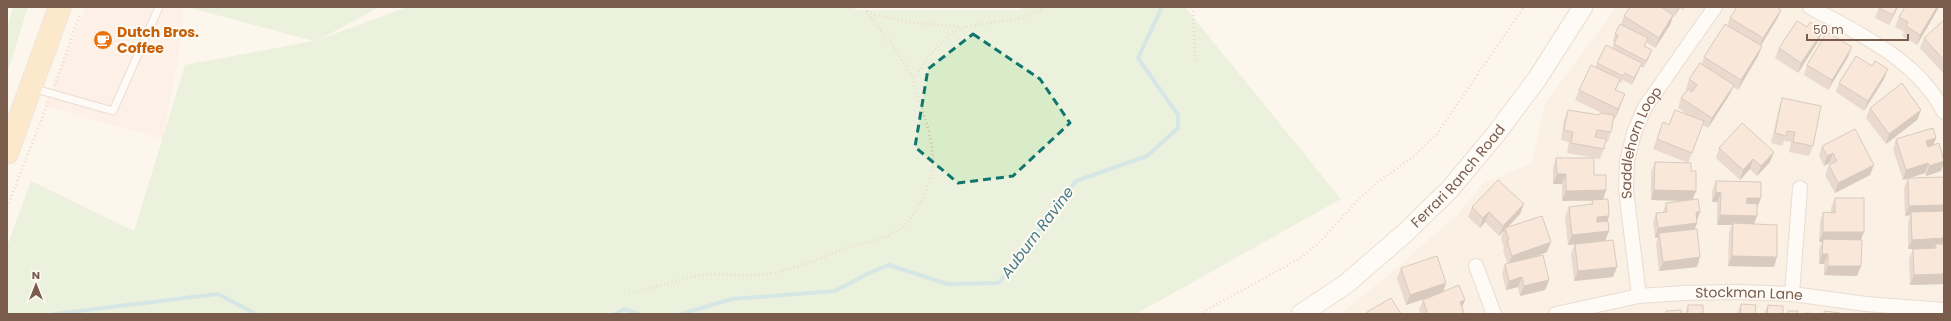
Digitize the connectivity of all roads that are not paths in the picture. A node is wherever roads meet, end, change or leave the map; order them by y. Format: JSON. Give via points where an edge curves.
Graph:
{"nodes":[{"id":1,"x":159,"y":7,"type":"edge"},
{"id":2,"x":1583,"y":7,"type":"edge"},
{"id":3,"x":1715,"y":7,"type":"edge"},
{"id":4,"x":1810,"y":7,"type":"edge"},
{"id":5,"x":70,"y":10,"type":"edge"},
{"id":6,"x":42,"y":91,"type":"junction"},
{"id":7,"x":1944,"y":112,"type":"edge"},
{"id":8,"x":7,"y":153,"type":"edge"},
{"id":9,"x":1800,"y":188,"type":"dead end"},
{"id":10,"x":1476,"y":266,"type":"dead end"},
{"id":11,"x":1792,"y":294,"type":"junction"},
{"id":12,"x":1639,"y":296,"type":"junction"},
{"id":13,"x":1944,"y":310,"type":"edge"},
{"id":14,"x":1301,"y":314,"type":"edge"},
{"id":15,"x":1494,"y":314,"type":"edge"},
{"id":16,"x":1556,"y":314,"type":"edge"}],
"edges":[{"from":1,"to":6,"type":"lane","via":[[113,111]]},
{"from":2,"to":14,"type":"main road","name":"Ferrari Ranch Road","via":[[1537,79],[1450,189],[1405,233],[1346,284]]},
{"from":3,"to":12,"type":"street","name":"Saddlehorn Loop","via":[[1645,107],[1634,132],[1627,161],[1626,190]]},
{"from":4,"to":7,"type":"street","via":[[1882,47],[1904,64],[1924,84]]},
{"from":5,"to":6,"type":"main road"},
{"from":6,"to":8,"type":"main road"},
{"from":9,"to":11,"type":"street"},
{"from":10,"to":15,"type":"street"},
{"from":11,"to":12,"type":"street","name":"Stockman Lane","via":[[1684,293]]},
{"from":11,"to":13,"type":"street","name":"Stockman Lane","via":[[1866,304]]},
{"from":12,"to":16,"type":"street","name":"Stockman Lane"}]}
